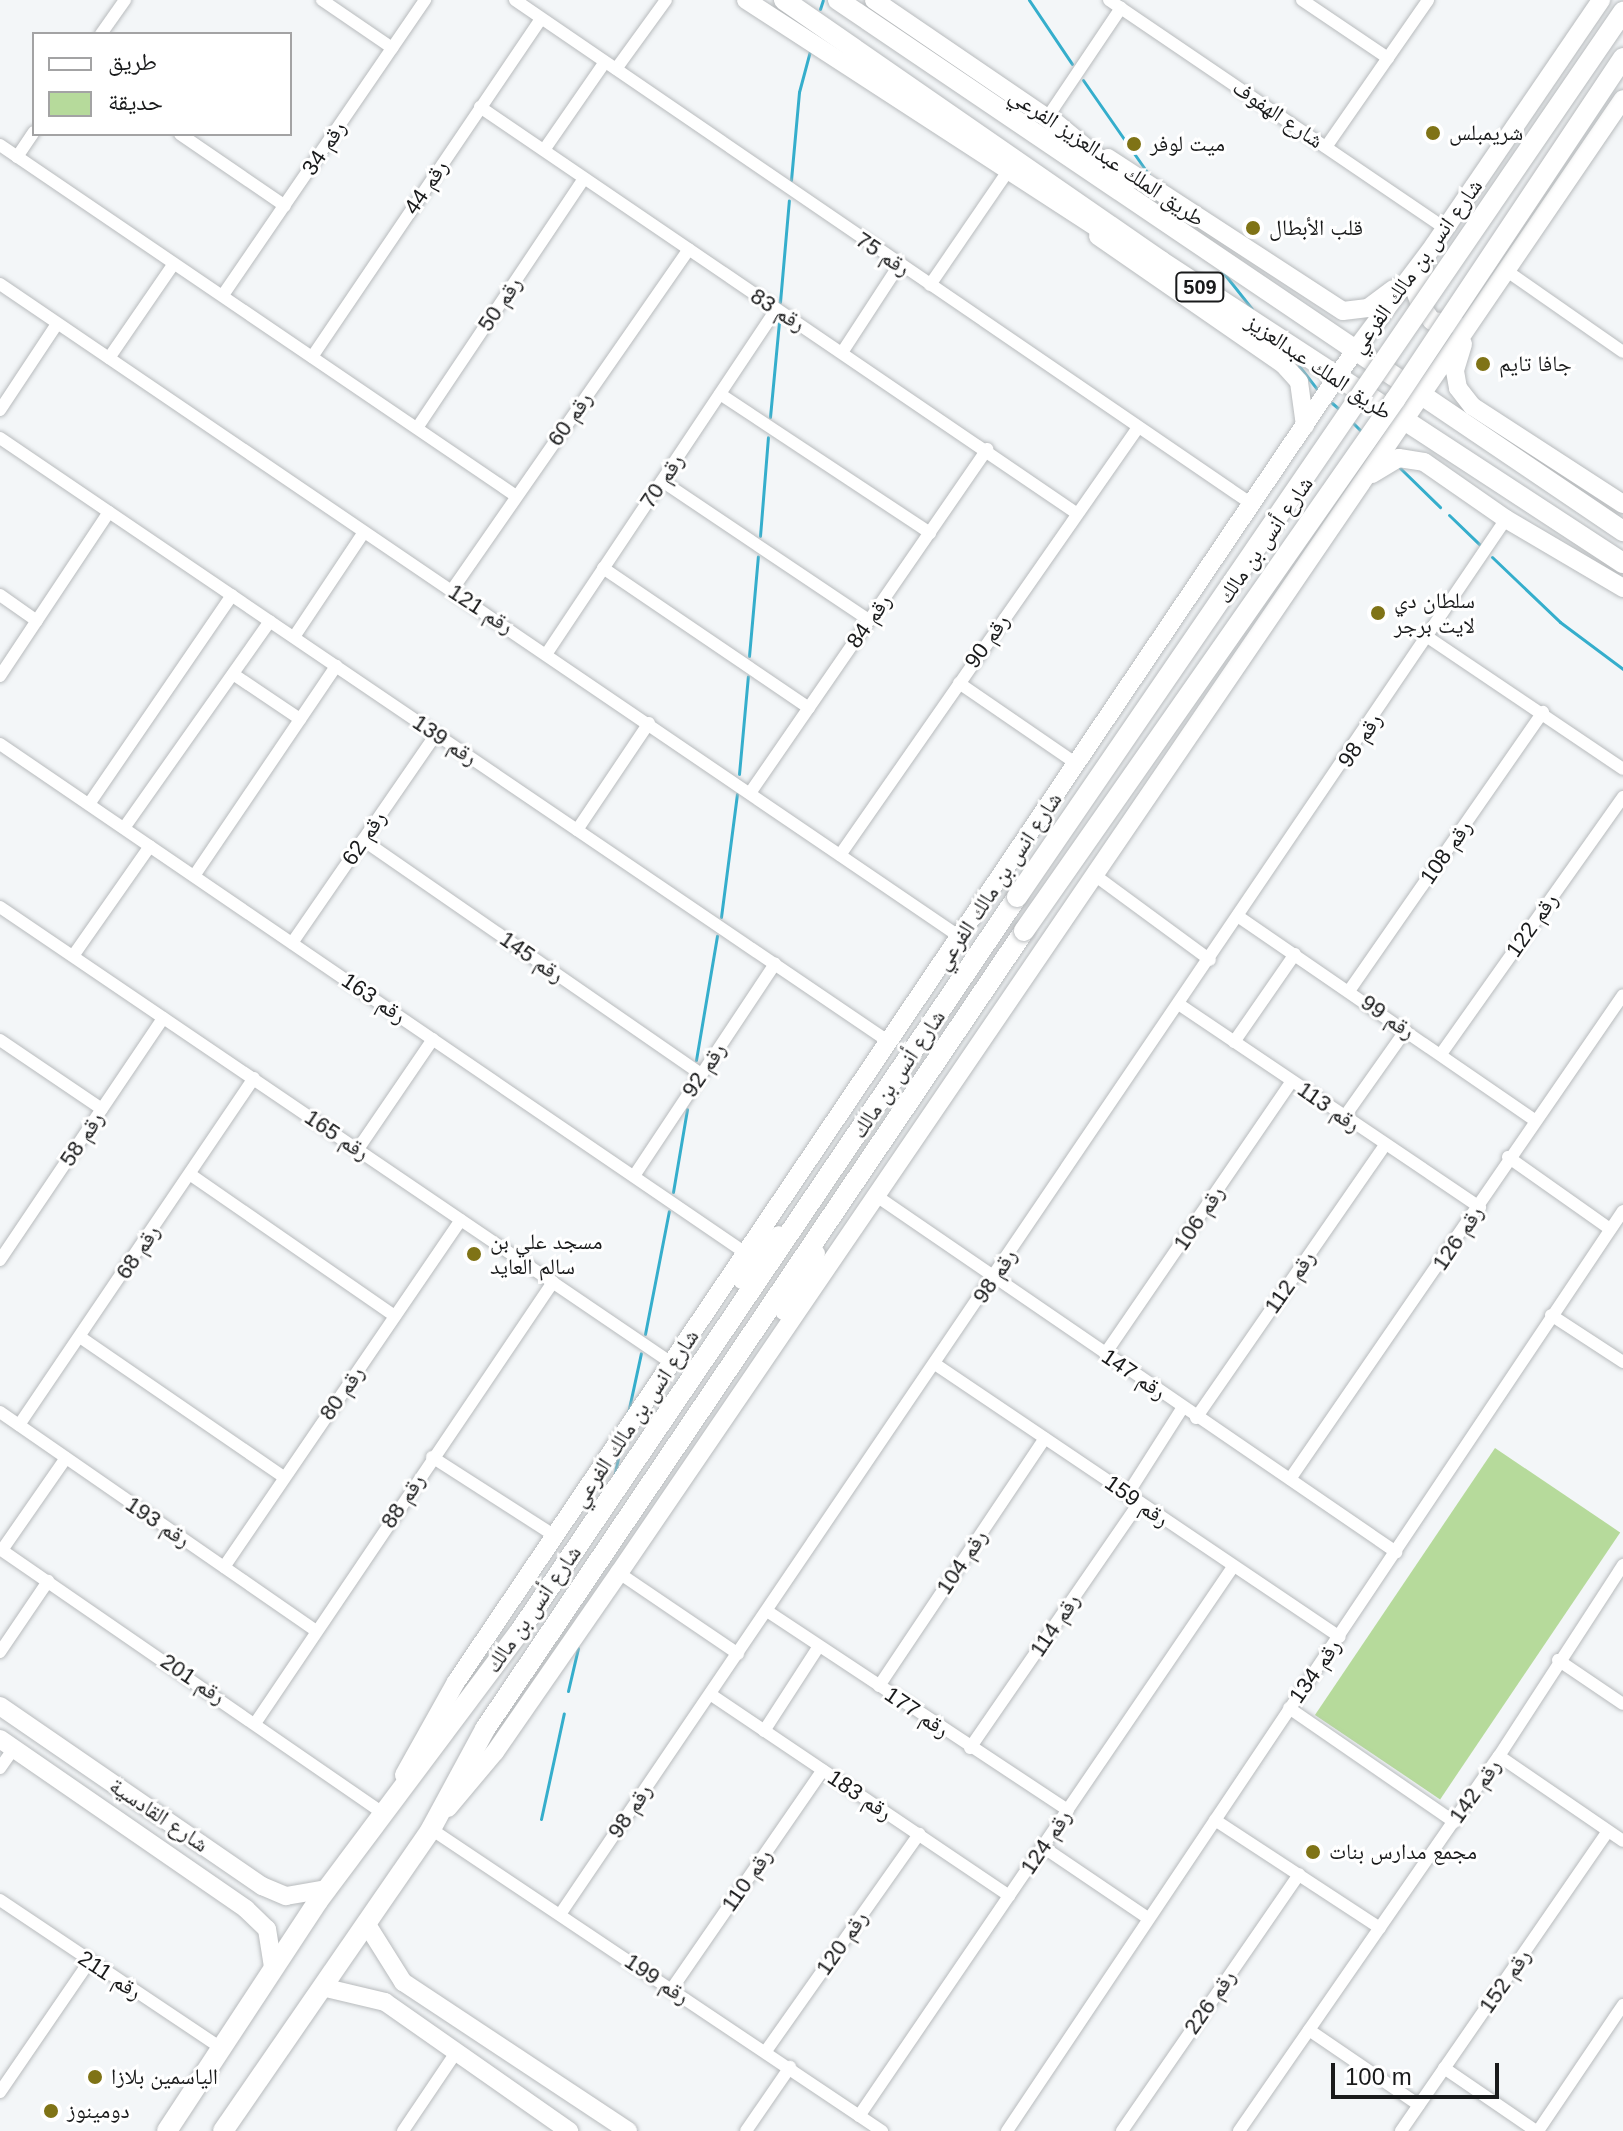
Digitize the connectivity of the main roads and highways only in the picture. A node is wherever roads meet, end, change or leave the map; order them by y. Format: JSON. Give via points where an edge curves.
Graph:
{"nodes":[{"id":1,"x":784,"y":0,"type":"edge"},
{"id":2,"x":838,"y":0,"type":"edge"},
{"id":3,"x":1623,"y":12,"type":"edge"},
{"id":4,"x":1623,"y":58,"type":"edge"},
{"id":5,"x":1049,"y":119,"type":"road end"},
{"id":6,"x":1162,"y":222,"type":"junction"},
{"id":7,"x":1595,"y":511,"type":"junction"},
{"id":8,"x":1623,"y":524,"type":"edge"},
{"id":9,"x":1623,"y":531,"type":"edge"},
{"id":10,"x":1623,"y":563,"type":"edge"},
{"id":11,"x":167,"y":2131,"type":"edge"},
{"id":12,"x":223,"y":2131,"type":"edge"}],
"edges":[{"from":1,"to":10,"type":"main road","name":"طريق الملك عبدالعزيز","number":"509","via":[[1402,423]]},
{"from":2,"to":6,"type":"main road","name":"طريق الملك عبدالعزيز","number":"509"},
{"from":3,"to":11,"type":"main road","name":"شارع أنس بن مالك","bridge":true,"via":[[518,1634],[327,1889]]},
{"from":4,"to":12,"type":"main road","name":"شارع أنس بن مالك","bridge":true,"via":[[1395,400],[1024,931],[485,1729],[431,1829]]},
{"from":5,"to":6,"type":"main road","via":[[1057,131],[1154,203]]},
{"from":6,"to":7,"type":"main road","name":"طريق الملك عبدالعزيز","number":"509"},
{"from":7,"to":8,"type":"main road"},
{"from":7,"to":9,"type":"main road","name":"طريق الملك عبدالعزيز","number":"509"}]}
